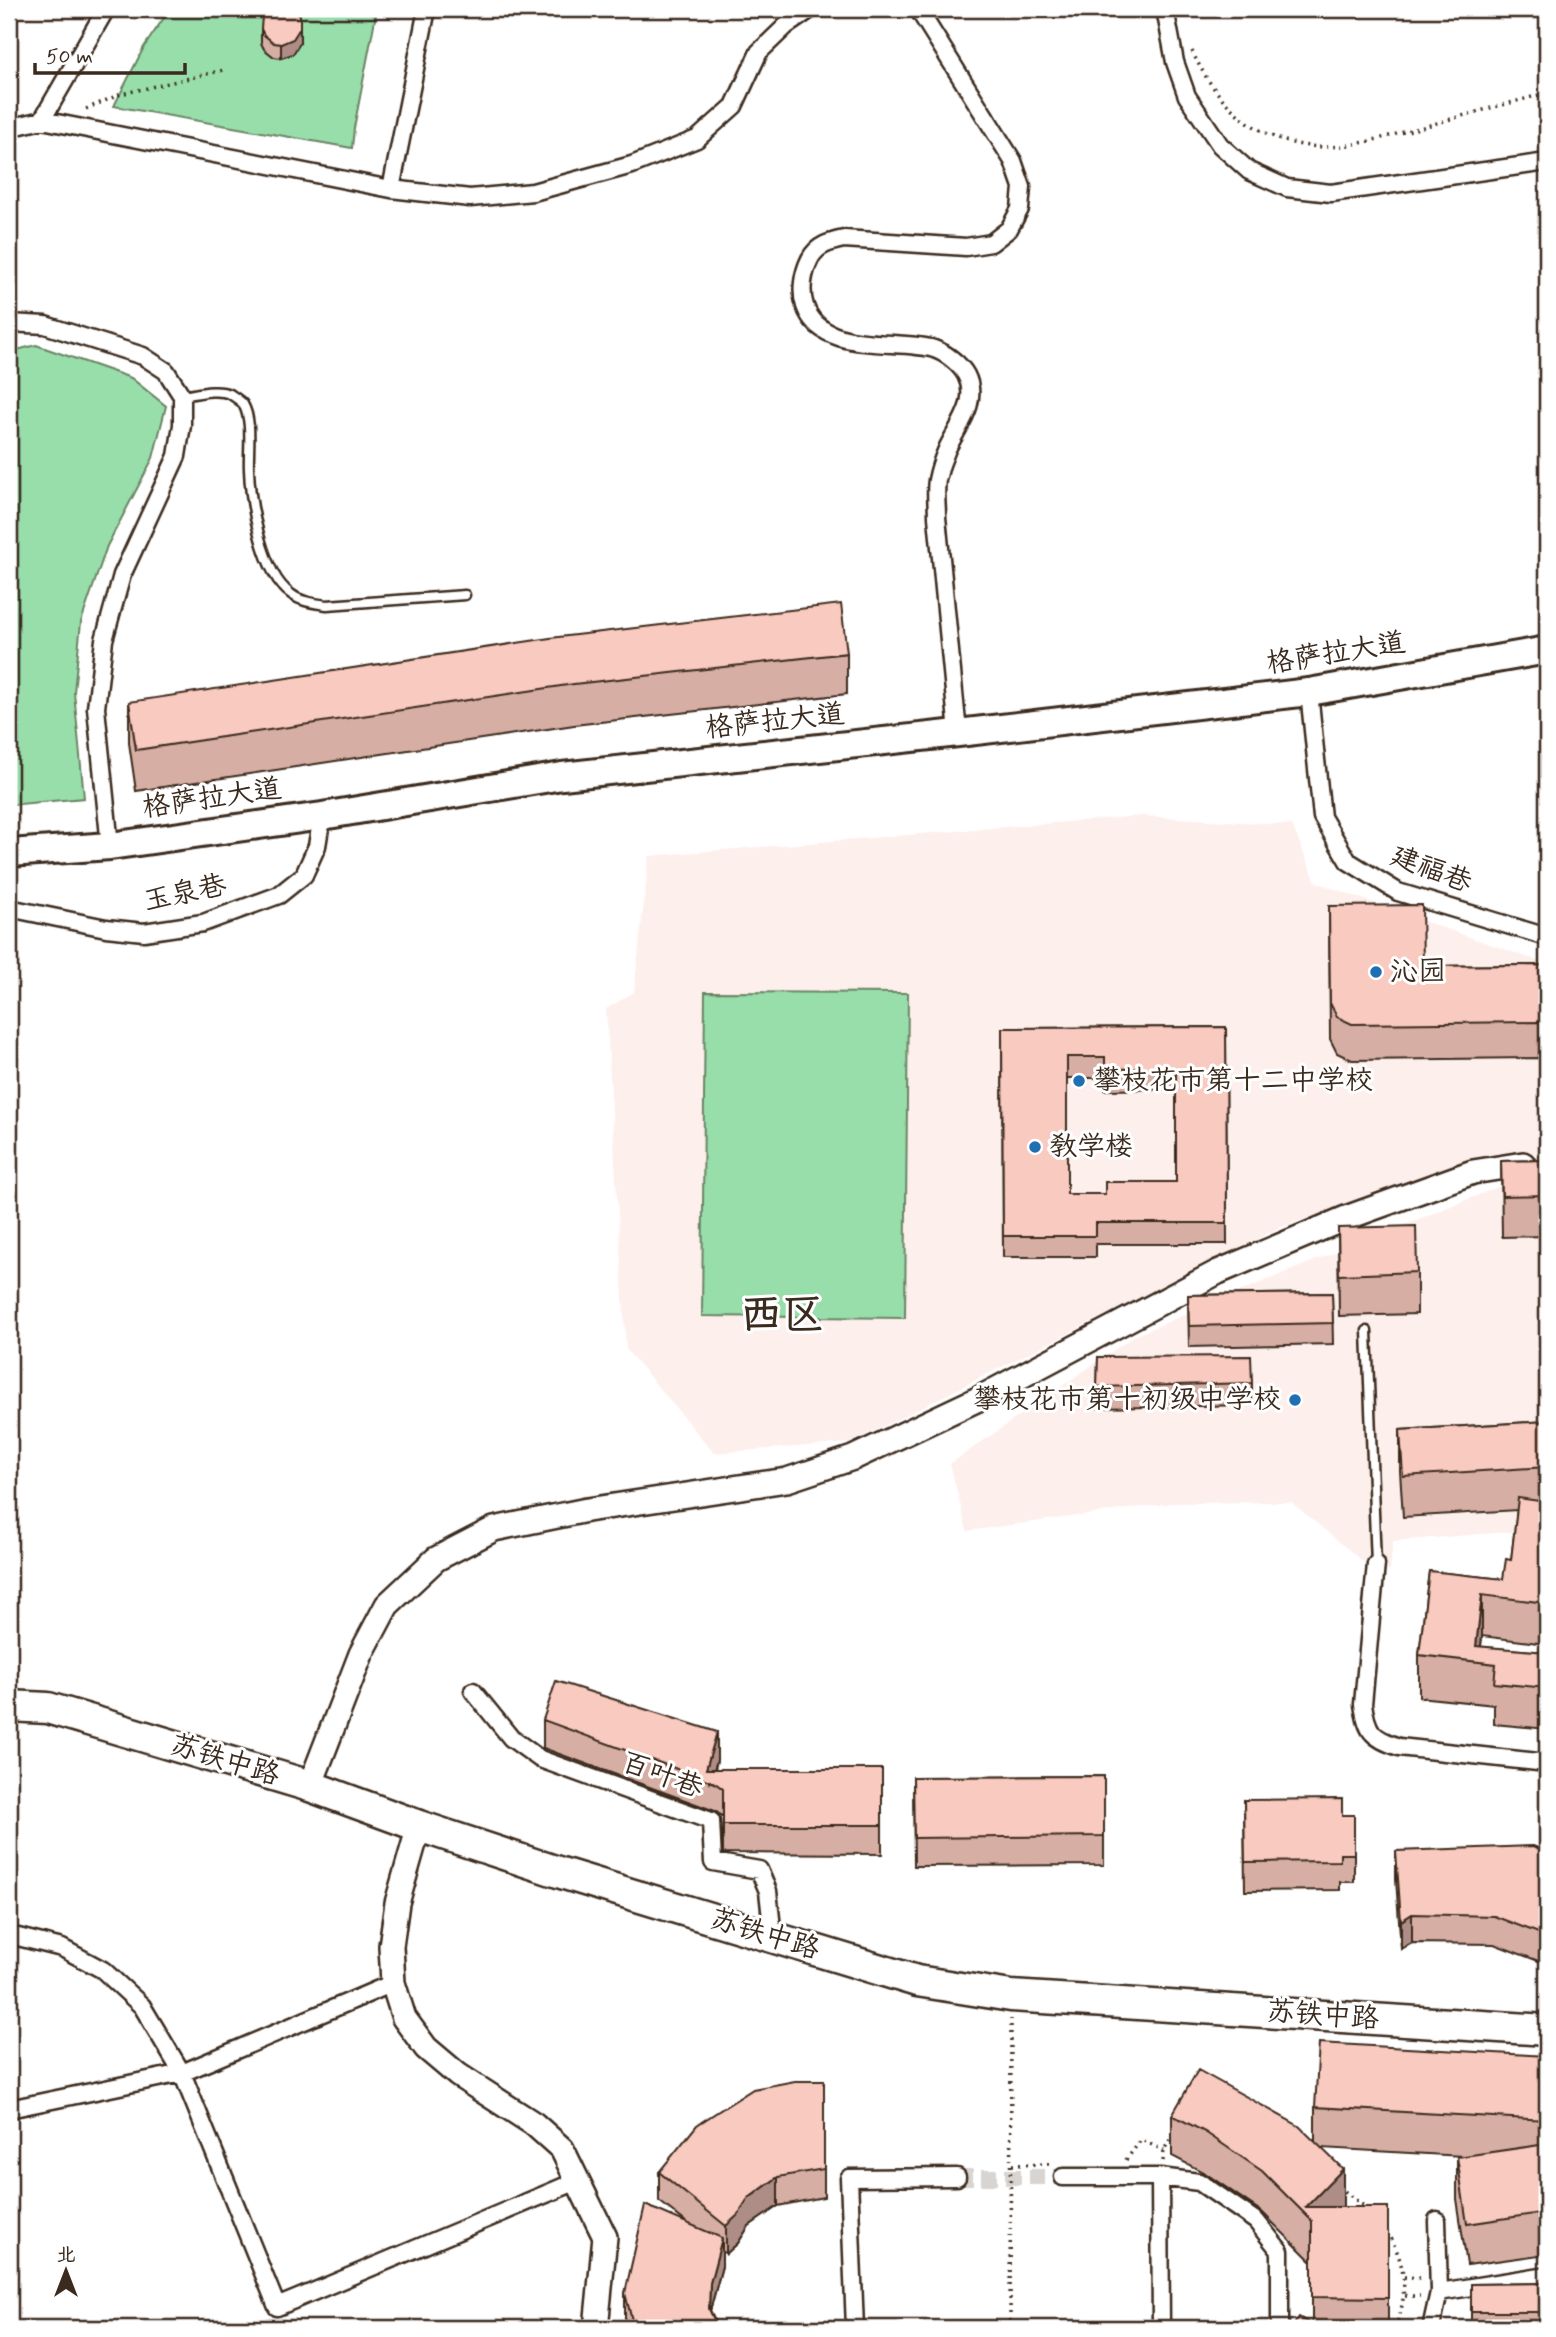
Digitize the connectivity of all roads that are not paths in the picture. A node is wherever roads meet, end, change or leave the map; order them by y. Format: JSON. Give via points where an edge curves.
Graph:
{"nodes":[{"id":1,"x":106,"y":9,"type":"edge"},
{"id":2,"x":427,"y":9,"type":"edge"},
{"id":3,"x":811,"y":9,"type":"edge"},
{"id":4,"x":918,"y":9,"type":"edge"},
{"id":5,"x":1164,"y":9,"type":"edge"},
{"id":6,"x":50,"y":121,"type":"junction"},
{"id":7,"x":9,"y":128,"type":"edge"},
{"id":8,"x":1547,"y":162,"type":"edge"},
{"id":9,"x":391,"y":189,"type":"junction"},
{"id":10,"x":9,"y":323,"type":"edge"},
{"id":11,"x":182,"y":396,"type":"junction"},
{"id":12,"x":465,"y":595,"type":"dead end"},
{"id":13,"x":1547,"y":650,"type":"edge"},
{"id":14,"x":1309,"y":692,"type":"junction"},
{"id":15,"x":958,"y":733,"type":"junction"},
{"id":16,"x":322,"y":816,"type":"junction"},
{"id":17,"x":110,"y":846,"type":"junction"},
{"id":18,"x":9,"y":853,"type":"edge"},
{"id":19,"x":9,"y":908,"type":"edge"},
{"id":20,"x":1547,"y":937,"type":"edge"},
{"id":21,"x":1529,"y":1163,"type":"edge"},
{"id":22,"x":1367,"y":1331,"type":"dead end"},
{"id":23,"x":1376,"y":1564,"type":"joint"},
{"id":24,"x":473,"y":1691,"type":"dead end"},
{"id":25,"x":9,"y":1706,"type":"edge"},
{"id":26,"x":1547,"y":1763,"type":"edge"},
{"id":27,"x":310,"y":1786,"type":"junction"},
{"id":28,"x":419,"y":1826,"type":"junction"},
{"id":29,"x":9,"y":1936,"type":"edge"},
{"id":30,"x":773,"y":1937,"type":"junction"},
{"id":31,"x":393,"y":1983,"type":"junction"},
{"id":32,"x":1547,"y":2030,"type":"edge"},
{"id":33,"x":182,"y":2073,"type":"junction"},
{"id":34,"x":9,"y":2109,"type":"edge"},
{"id":35,"x":1058,"y":2170,"type":"tunnel mouth"},
{"id":36,"x":1160,"y":2176,"type":"junction"},
{"id":37,"x":957,"y":2177,"type":"tunnel mouth"},
{"id":38,"x":577,"y":2180,"type":"junction"},
{"id":39,"x":1437,"y":2221,"type":"dead end"},
{"id":40,"x":1547,"y":2275,"type":"edge"},
{"id":41,"x":1439,"y":2292,"type":"junction"},
{"id":42,"x":596,"y":2328,"type":"edge"},
{"id":43,"x":855,"y":2328,"type":"edge"},
{"id":44,"x":1161,"y":2328,"type":"edge"},
{"id":45,"x":1280,"y":2328,"type":"edge"},
{"id":46,"x":1431,"y":2328,"type":"edge"}],
"edges":[{"from":1,"to":6,"type":"street"},
{"from":2,"to":9,"type":"street"},
{"from":3,"to":9,"type":"street","via":[[759,52],[734,106],[697,139],[632,165],[533,192],[470,198]]},
{"from":4,"to":15,"type":"street","via":[[1013,162],[1022,187],[1020,209],[1009,229],[991,243],[966,247],[845,239],[826,243],[812,255],[804,273],[803,299],[810,318],[829,332],[854,341],[934,349],[954,360],[967,376],[971,397],[937,481]]},
{"from":5,"to":8,"type":"street","via":[[1187,96],[1220,145],[1249,172],[1287,188],[1331,193]]},
{"from":6,"to":7,"type":"street"},
{"from":6,"to":9,"type":"street"},
{"from":10,"to":11,"type":"street","via":[[45,325],[143,356],[166,371]]},
{"from":11,"to":12,"type":"lane","via":[[230,394],[242,404],[255,516],[267,560],[290,594],[327,605]]},
{"from":11,"to":17,"type":"street","via":[[177,456],[122,575],[104,639],[96,708]]},
{"from":13,"to":14,"type":"main road","name":"格萨拉大道"},
{"from":14,"to":15,"type":"main road","name":"格萨拉大道"},
{"from":14,"to":20,"type":"street","name":"建福巷","via":[[1321,817],[1348,861],[1398,892]]},
{"from":15,"to":16,"type":"main road","name":"格萨拉大道","via":[[562,776]]},
{"from":16,"to":17,"type":"main road","name":"格萨拉大道"},
{"from":16,"to":19,"type":"street","name":"玉泉巷","via":[[317,846],[304,875],[279,895],[202,923],[144,932]]},
{"from":17,"to":18,"type":"main road","name":"格萨拉大道"},
{"from":21,"to":27,"type":"street","via":[[1473,1172],[1346,1218],[1218,1272],[978,1399],[853,1458],[787,1480],[494,1529],[436,1559],[387,1605],[361,1654]]},
{"from":22,"to":23,"type":"lane"},
{"from":23,"to":26,"type":"street","via":[[1363,1704],[1366,1726],[1378,1740],[1399,1747]]},
{"from":24,"to":30,"type":"street","name":"百叶巷","via":[[511,1738],[540,1759],[711,1821],[713,1862],[759,1870],[768,1891]]},
{"from":25,"to":27,"type":"highway","name":"苏铁中路","via":[[48,1708]]},
{"from":27,"to":28,"type":"highway","name":"苏铁中路"},
{"from":28,"to":30,"type":"highway","name":"苏铁中路"},
{"from":28,"to":31,"type":"street","via":[[397,1903],[391,1945]]},
{"from":29,"to":33,"type":"street","via":[[62,1948],[103,1970],[142,2006]]},
{"from":30,"to":32,"type":"highway","name":"苏铁中路","via":[[918,1981],[1011,1996]]},
{"from":31,"to":33,"type":"street"},
{"from":31,"to":38,"type":"street","via":[[404,2018],[425,2048],[534,2124],[562,2149]]},
{"from":33,"to":34,"type":"street"},
{"from":33,"to":38,"type":"street","via":[[277,2307]]},
{"from":35,"to":36,"type":"street"},
{"from":36,"to":44,"type":"street"},
{"from":36,"to":45,"type":"street","via":[[1199,2182],[1256,2221],[1280,2251]]},
{"from":37,"to":43,"type":"street","via":[[849,2178]]},
{"from":38,"to":42,"type":"street","via":[[605,2237]]},
{"from":39,"to":41,"type":"street"},
{"from":40,"to":41,"type":"street"},
{"from":41,"to":46,"type":"street"}]}
